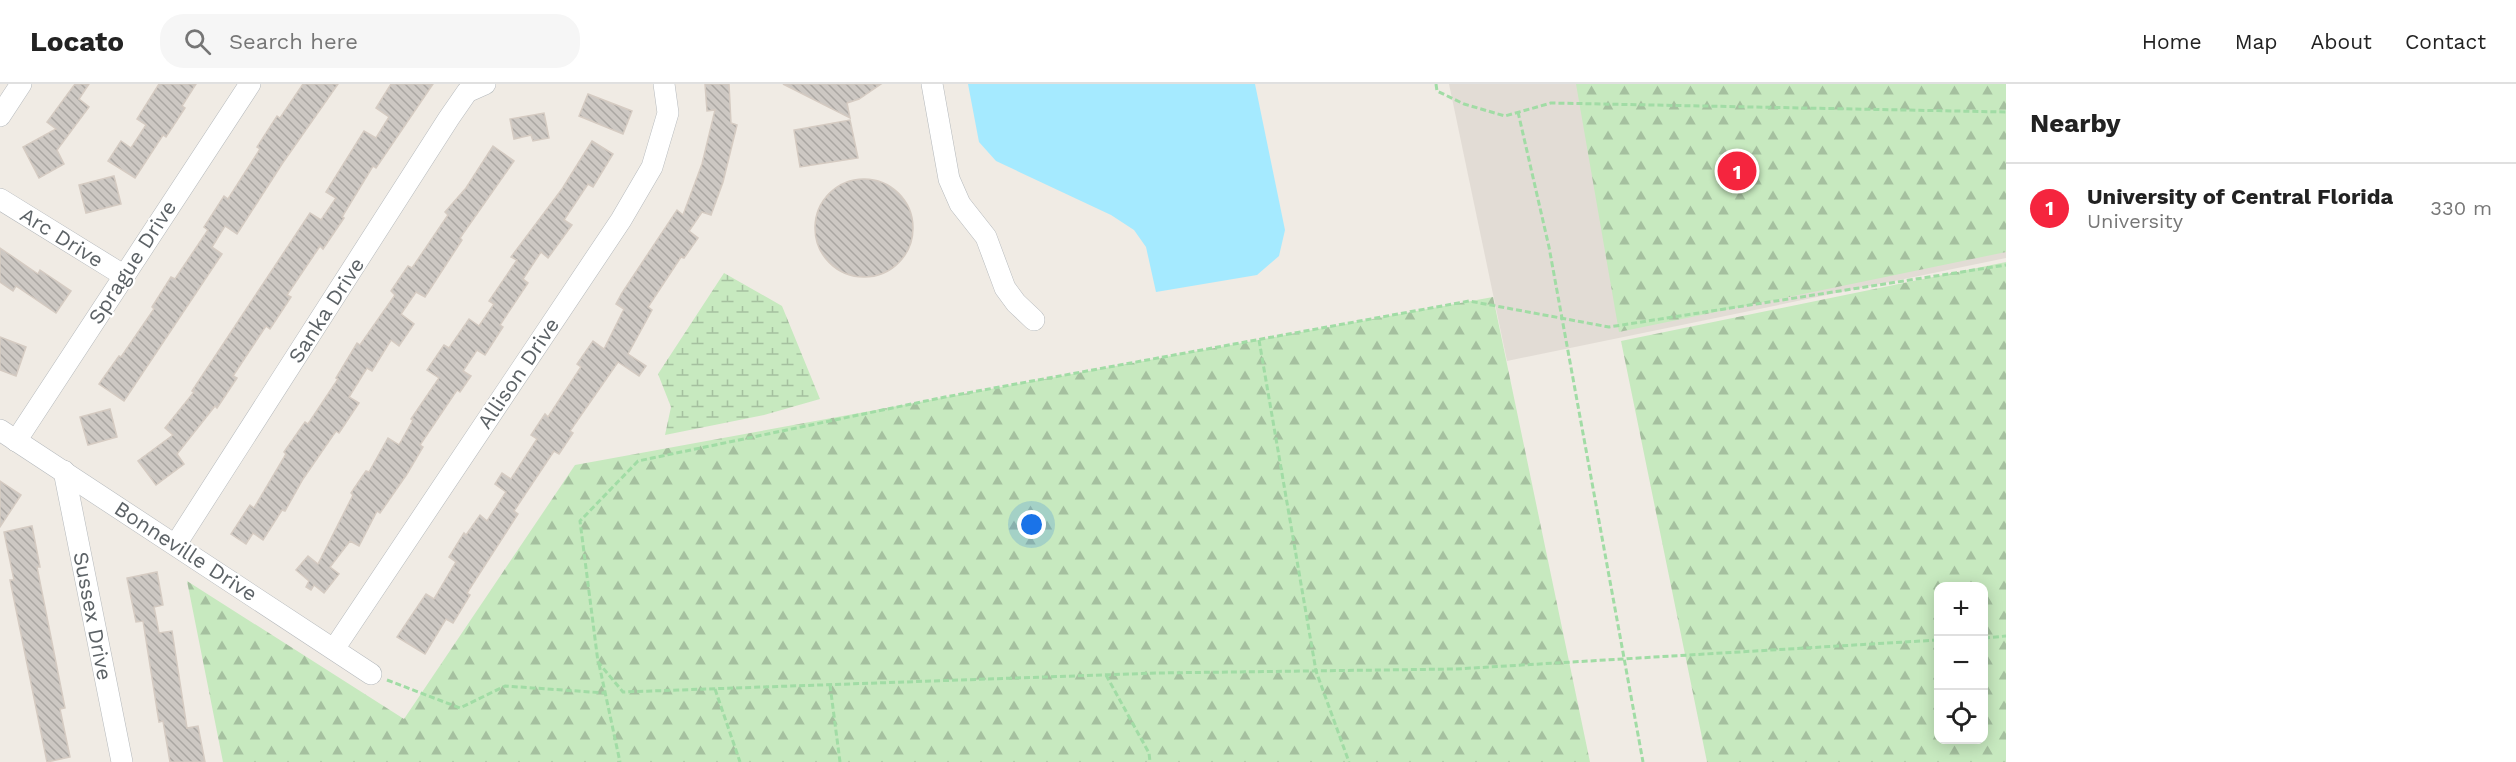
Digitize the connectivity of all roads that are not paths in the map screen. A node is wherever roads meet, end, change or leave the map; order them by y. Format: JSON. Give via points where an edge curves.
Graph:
{"nodes":[{"id":1,"x":21,"y":84,"type":"edge"},
{"id":2,"x":250,"y":84,"type":"edge"},
{"id":3,"x":485,"y":84,"type":"edge"},
{"id":4,"x":664,"y":84,"type":"edge"},
{"id":5,"x":932,"y":84,"type":"edge"},
{"id":6,"x":0,"y":116,"type":"edge"},
{"id":7,"x":0,"y":199,"type":"edge"},
{"id":8,"x":123,"y":275,"type":"junction"},
{"id":9,"x":1034,"y":320,"type":"dead end"},
{"id":10,"x":8,"y":435,"type":"edge"},
{"id":11,"x":64,"y":471,"type":"junction"},
{"id":12,"x":176,"y":544,"type":"junction"},
{"id":13,"x":334,"y":649,"type":"junction"},
{"id":14,"x":371,"y":674,"type":"road end"},
{"id":15,"x":122,"y":762,"type":"edge"}],
"edges":[{"from":1,"to":6,"type":"street"},
{"from":2,"to":8,"type":"street","name":"Sprague Drive"},
{"from":3,"to":12,"type":"street","name":"Sanka Drive","via":[[467,92],[455,109]]},
{"from":4,"to":13,"type":"street","name":"Allison Drive","via":[[668,113],[652,167],[621,220]]},
{"from":5,"to":9,"type":"street","via":[[949,179],[960,204],[986,237],[1005,288]]},
{"from":7,"to":8,"type":"street","name":"Arc Drive"},
{"from":8,"to":10,"type":"street","name":"Sprague Drive"},
{"from":10,"to":11,"type":"street","name":"Bonneville Drive"},
{"from":11,"to":12,"type":"street","name":"Bonneville Drive"},
{"from":11,"to":15,"type":"street","name":"Sussex Drive"},
{"from":12,"to":13,"type":"street","name":"Bonneville Drive"},
{"from":13,"to":14,"type":"street","name":"Bonneville Drive"}]}
